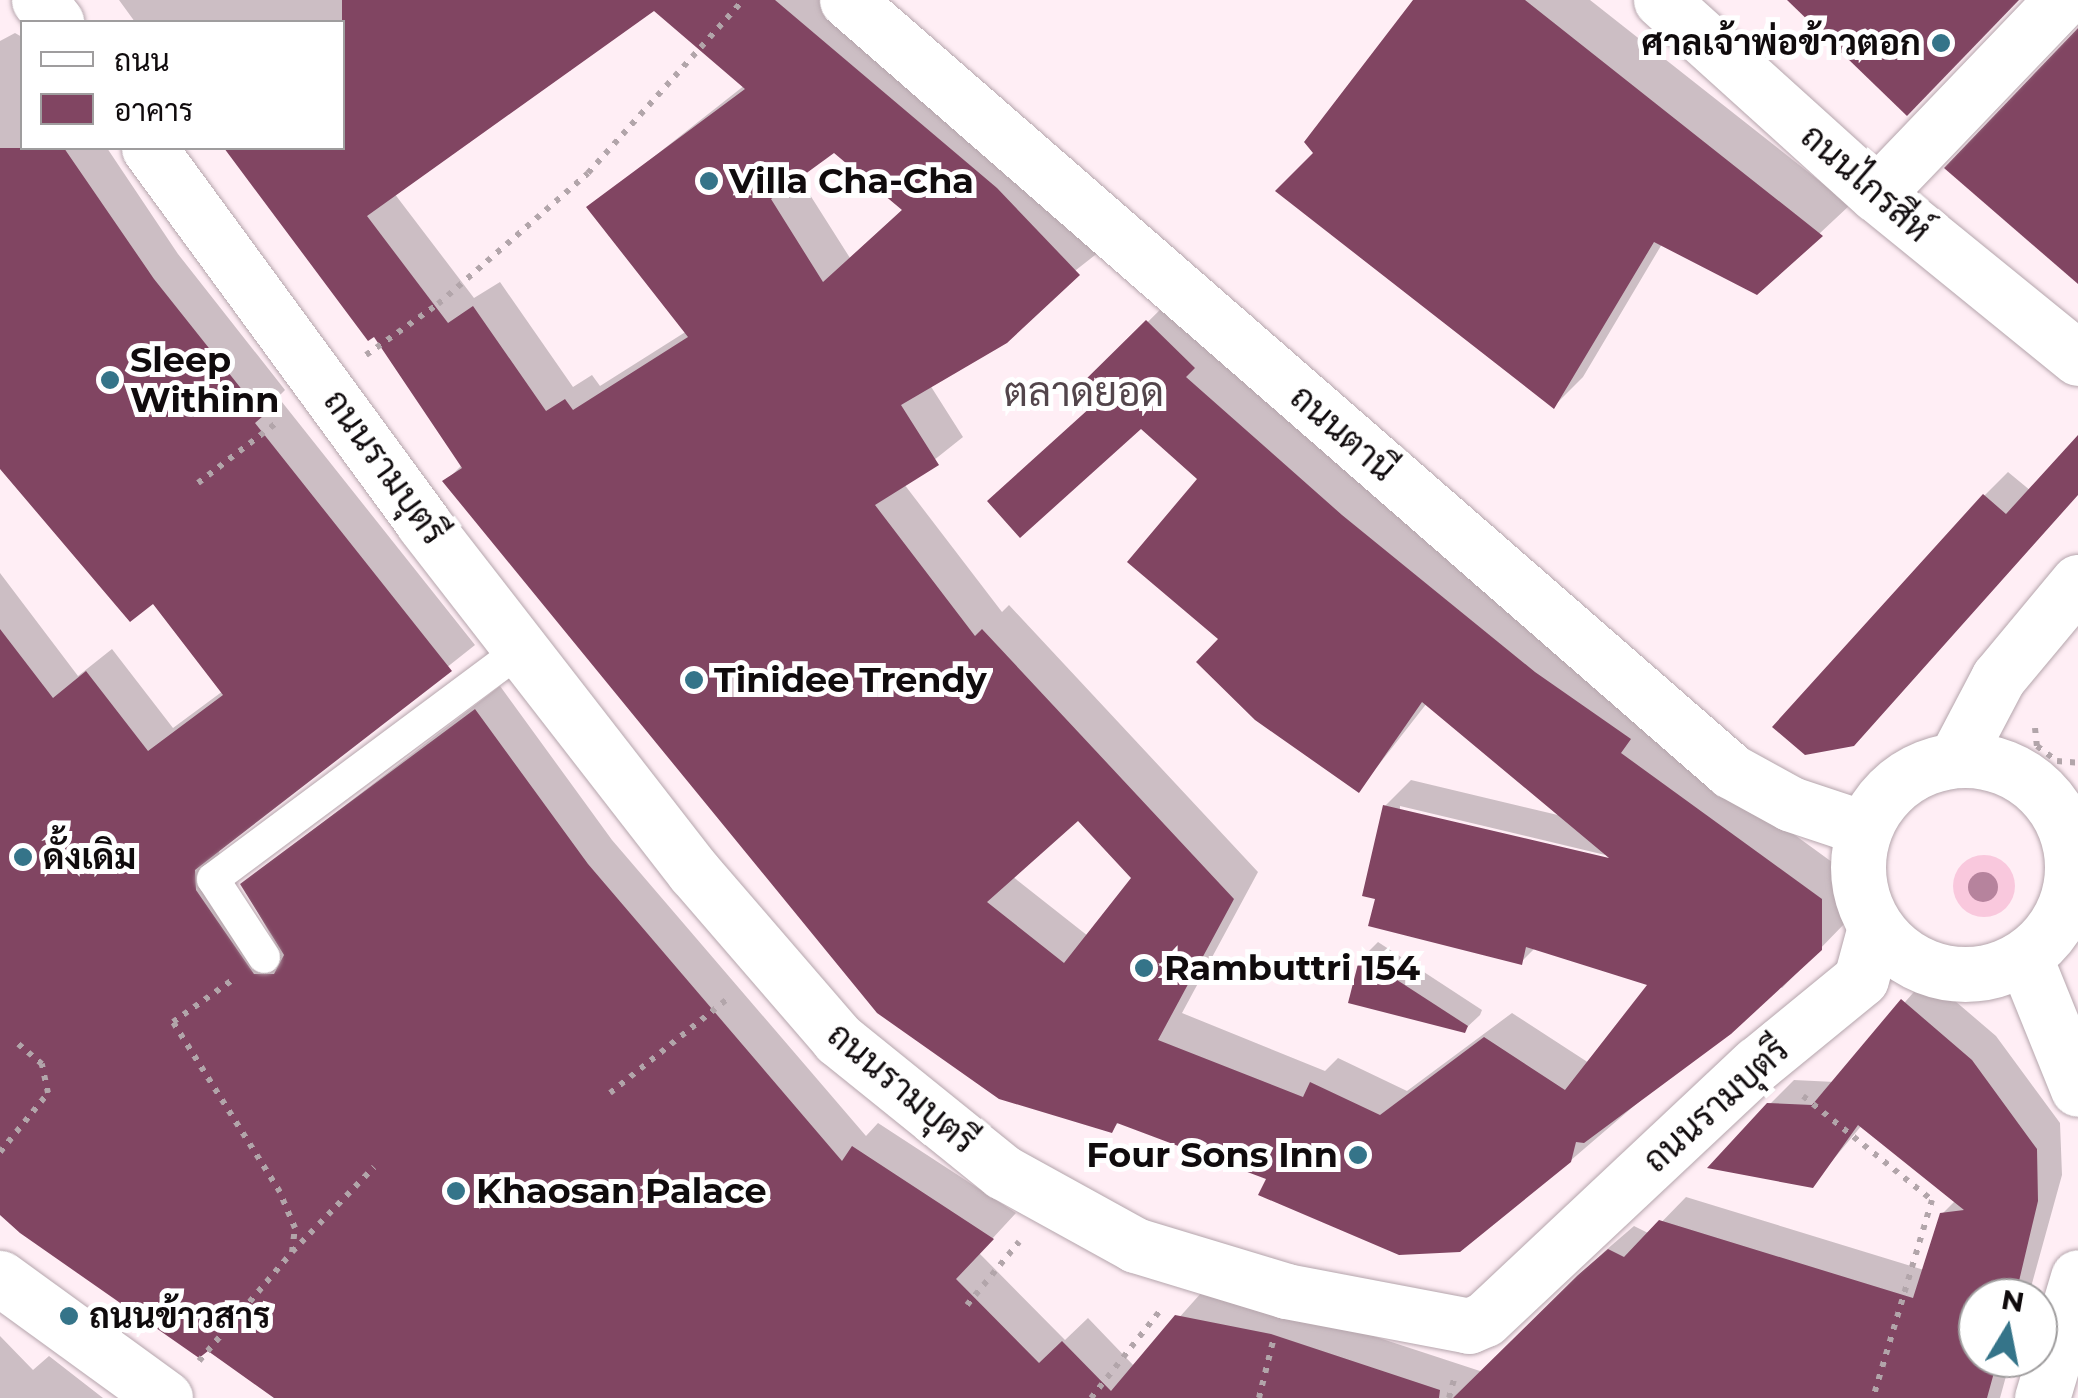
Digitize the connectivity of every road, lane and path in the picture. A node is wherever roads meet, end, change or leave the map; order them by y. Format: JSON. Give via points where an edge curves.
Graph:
{"nodes":[{"id":1,"x":39,"y":0,"type":"edge"},
{"id":2,"x":743,"y":0,"type":"edge"},
{"id":3,"x":847,"y":0,"type":"edge"},
{"id":4,"x":1661,"y":0,"type":"edge"},
{"id":5,"x":2062,"y":0,"type":"edge"},
{"id":6,"x":54,"y":20,"type":"edge"},
{"id":7,"x":150,"y":150,"type":"edge"},
{"id":8,"x":1876,"y":194,"type":"junction"},
{"id":9,"x":2078,"y":358,"type":"edge"},
{"id":10,"x":326,"y":384,"type":"junction"},
{"id":11,"x":198,"y":483,"type":"dead end"},
{"id":12,"x":2078,"y":582,"type":"edge"},
{"id":13,"x":522,"y":649,"type":"junction"},
{"id":14,"x":2039,"y":710,"type":"dead end"},
{"id":15,"x":1955,"y":760,"type":"junction"},
{"id":16,"x":2078,"y":763,"type":"edge"},
{"id":17,"x":1862,"y":828,"type":"junction"},
{"id":18,"x":2076,"y":868,"type":"edge"},
{"id":19,"x":1875,"y":927,"type":"junction"},
{"id":20,"x":264,"y":957,"type":"joint"},
{"id":21,"x":2025,"y":958,"type":"junction"},
{"id":22,"x":773,"y":963,"type":"junction"},
{"id":23,"x":18,"y":1044,"type":"dead end"},
{"id":24,"x":2078,"y":1090,"type":"edge"},
{"id":25,"x":1798,"y":1092,"type":"dead end"},
{"id":26,"x":610,"y":1094,"type":"dead end"},
{"id":27,"x":0,"y":1152,"type":"edge"},
{"id":28,"x":374,"y":1167,"type":"dead end"},
{"id":29,"x":1052,"y":1202,"type":"junction"},
{"id":30,"x":292,"y":1252,"type":"junction"},
{"id":31,"x":1195,"y":1263,"type":"junction"},
{"id":32,"x":2078,"y":1277,"type":"edge"},
{"id":33,"x":0,"y":1278,"type":"edge"},
{"id":34,"x":967,"y":1305,"type":"dead end"},
{"id":35,"x":176,"y":1386,"type":"edge"},
{"id":36,"x":2052,"y":1395,"type":"edge"},
{"id":37,"x":1091,"y":1398,"type":"edge"},
{"id":38,"x":1873,"y":1398,"type":"edge"}],
"edges":[{"from":1,"to":6,"type":"street"},
{"from":2,"to":10,"type":"path","via":[[588,173],[438,304]]},
{"from":3,"to":17,"type":"street","name":"ถนนตานี","via":[[1732,772],[1791,804]]},
{"from":4,"to":8,"type":"street","name":"ถนนไกรสีห์"},
{"from":5,"to":8,"type":"street"},
{"from":7,"to":10,"type":"street","name":"ถนนรามบุตรี"},
{"from":8,"to":9,"type":"street","name":"ถนนไกรสีห์"},
{"from":10,"to":11,"type":"path"},
{"from":10,"to":13,"type":"street","name":"ถนนรามบุตรี"},
{"from":12,"to":15,"type":"street","via":[[1998,678]]},
{"from":13,"to":20,"type":"lane","via":[[212,879]]},
{"from":13,"to":22,"type":"street","name":"ถนนรามบุตรี"},
{"from":14,"to":16,"type":"path","via":[[2038,746],[2056,761]]},
{"from":15,"to":17,"type":"street","via":[[1902,780]]},
{"from":15,"to":18,"type":"street","via":[[2014,770],[2044,793],[2065,824]]},
{"from":17,"to":19,"type":"street","via":[[1856,856],[1860,894]]},
{"from":18,"to":21,"type":"street","via":[[2056,925]]},
{"from":19,"to":21,"type":"street","via":[[1920,965],[1955,974]]},
{"from":19,"to":31,"type":"street","name":"ถนนรามบุตรี","via":[[1861,979],[1756,1064],[1485,1319],[1469,1326],[1390,1316]]},
{"from":20,"to":30,"type":"path","via":[[174,1022],[280,1192],[295,1228]]},
{"from":21,"to":24,"type":"street"},
{"from":22,"to":26,"type":"path"},
{"from":22,"to":29,"type":"street","name":"ถนนรามบุตรี","via":[[838,1039],[917,1108]]},
{"from":23,"to":27,"type":"path","via":[[42,1064],[48,1093]]},
{"from":25,"to":38,"type":"path","via":[[1932,1200]]},
{"from":28,"to":30,"type":"path"},
{"from":29,"to":31,"type":"street","name":"ถนนรามบุตรี","via":[[1136,1245]]},
{"from":29,"to":34,"type":"path"},
{"from":30,"to":35,"type":"path"},
{"from":31,"to":37,"type":"path"},
{"from":32,"to":36,"type":"street"},
{"from":33,"to":35,"type":"street"}]}
